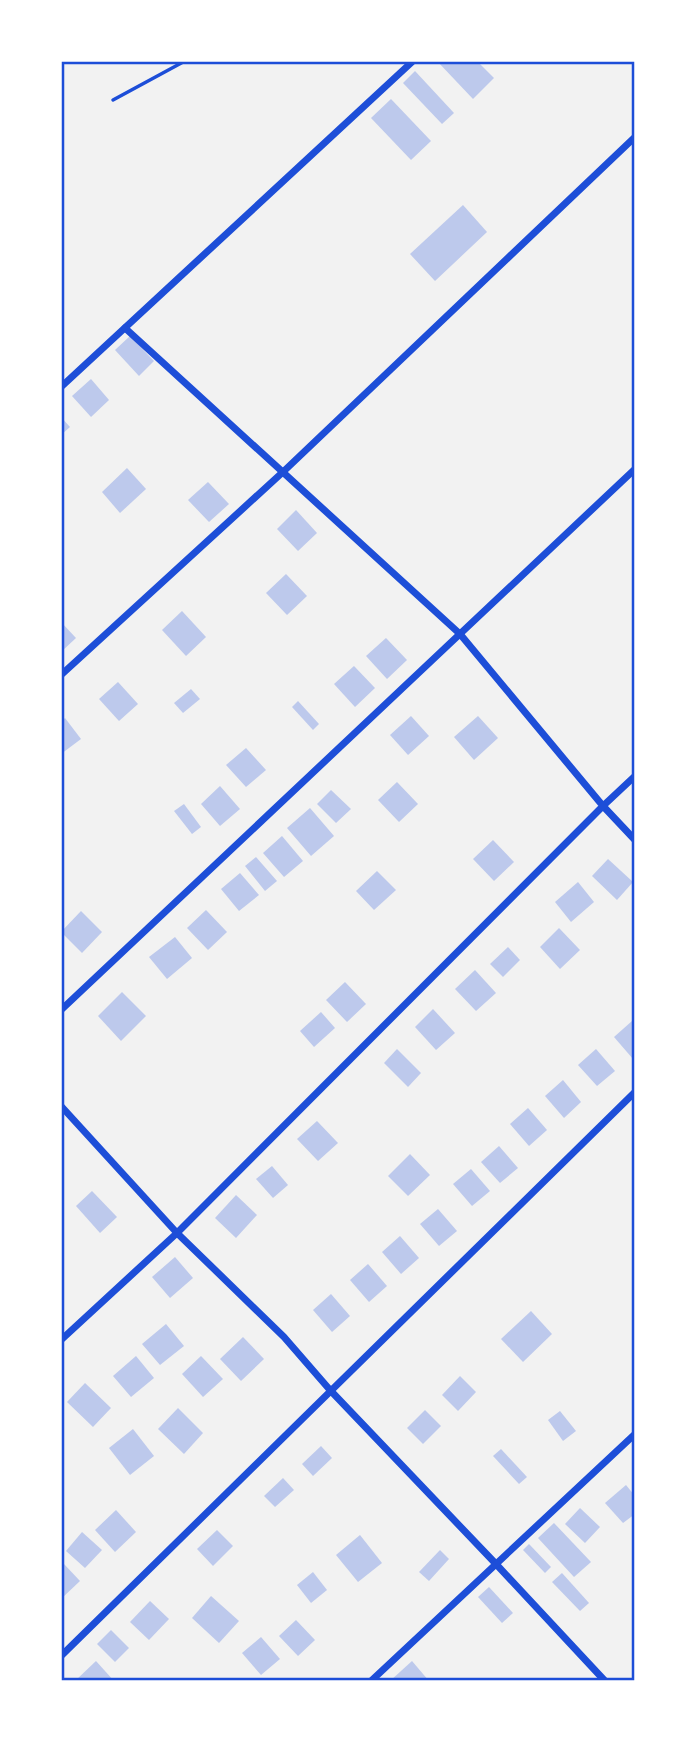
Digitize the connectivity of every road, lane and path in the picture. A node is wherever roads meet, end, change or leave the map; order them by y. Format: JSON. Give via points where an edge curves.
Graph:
{"nodes":[{"id":1,"x":185,"y":61,"type":"edge"},
{"id":2,"x":413,"y":61,"type":"edge"},
{"id":3,"x":113,"y":100,"type":"dead end"},
{"id":4,"x":635,"y":137,"type":"edge"},
{"id":5,"x":125,"y":328,"type":"junction"},
{"id":6,"x":61,"y":387,"type":"edge"},
{"id":7,"x":635,"y":469,"type":"edge"},
{"id":8,"x":284,"y":471,"type":"junction"},
{"id":9,"x":460,"y":634,"type":"junction"},
{"id":10,"x":61,"y":675,"type":"edge"},
{"id":11,"x":635,"y":776,"type":"edge"},
{"id":12,"x":603,"y":806,"type":"junction"},
{"id":13,"x":635,"y":840,"type":"edge"},
{"id":14,"x":61,"y":1010,"type":"edge"},
{"id":15,"x":635,"y":1092,"type":"edge"},
{"id":16,"x":61,"y":1106,"type":"edge"},
{"id":17,"x":177,"y":1233,"type":"junction"},
{"id":18,"x":61,"y":1340,"type":"edge"},
{"id":19,"x":330,"y":1391,"type":"junction"},
{"id":20,"x":635,"y":1434,"type":"edge"},
{"id":21,"x":496,"y":1564,"type":"junction"},
{"id":22,"x":61,"y":1656,"type":"edge"},
{"id":23,"x":371,"y":1681,"type":"edge"},
{"id":24,"x":605,"y":1681,"type":"edge"}],
"edges":[{"from":1,"to":3,"type":"lane"},
{"from":2,"to":5,"type":"street"},
{"from":4,"to":8,"type":"street"},
{"from":5,"to":6,"type":"street"},
{"from":5,"to":8,"type":"street"},
{"from":7,"to":9,"type":"street"},
{"from":8,"to":9,"type":"street"},
{"from":8,"to":10,"type":"street"},
{"from":9,"to":12,"type":"street"},
{"from":9,"to":14,"type":"street"},
{"from":11,"to":12,"type":"street"},
{"from":12,"to":13,"type":"street"},
{"from":12,"to":17,"type":"street"},
{"from":15,"to":19,"type":"street"},
{"from":16,"to":17,"type":"street"},
{"from":17,"to":18,"type":"street"},
{"from":17,"to":19,"type":"street","via":[[285,1337]]},
{"from":19,"to":21,"type":"street"},
{"from":19,"to":22,"type":"street"},
{"from":20,"to":21,"type":"street"},
{"from":21,"to":23,"type":"street"},
{"from":21,"to":24,"type":"street"}]}
